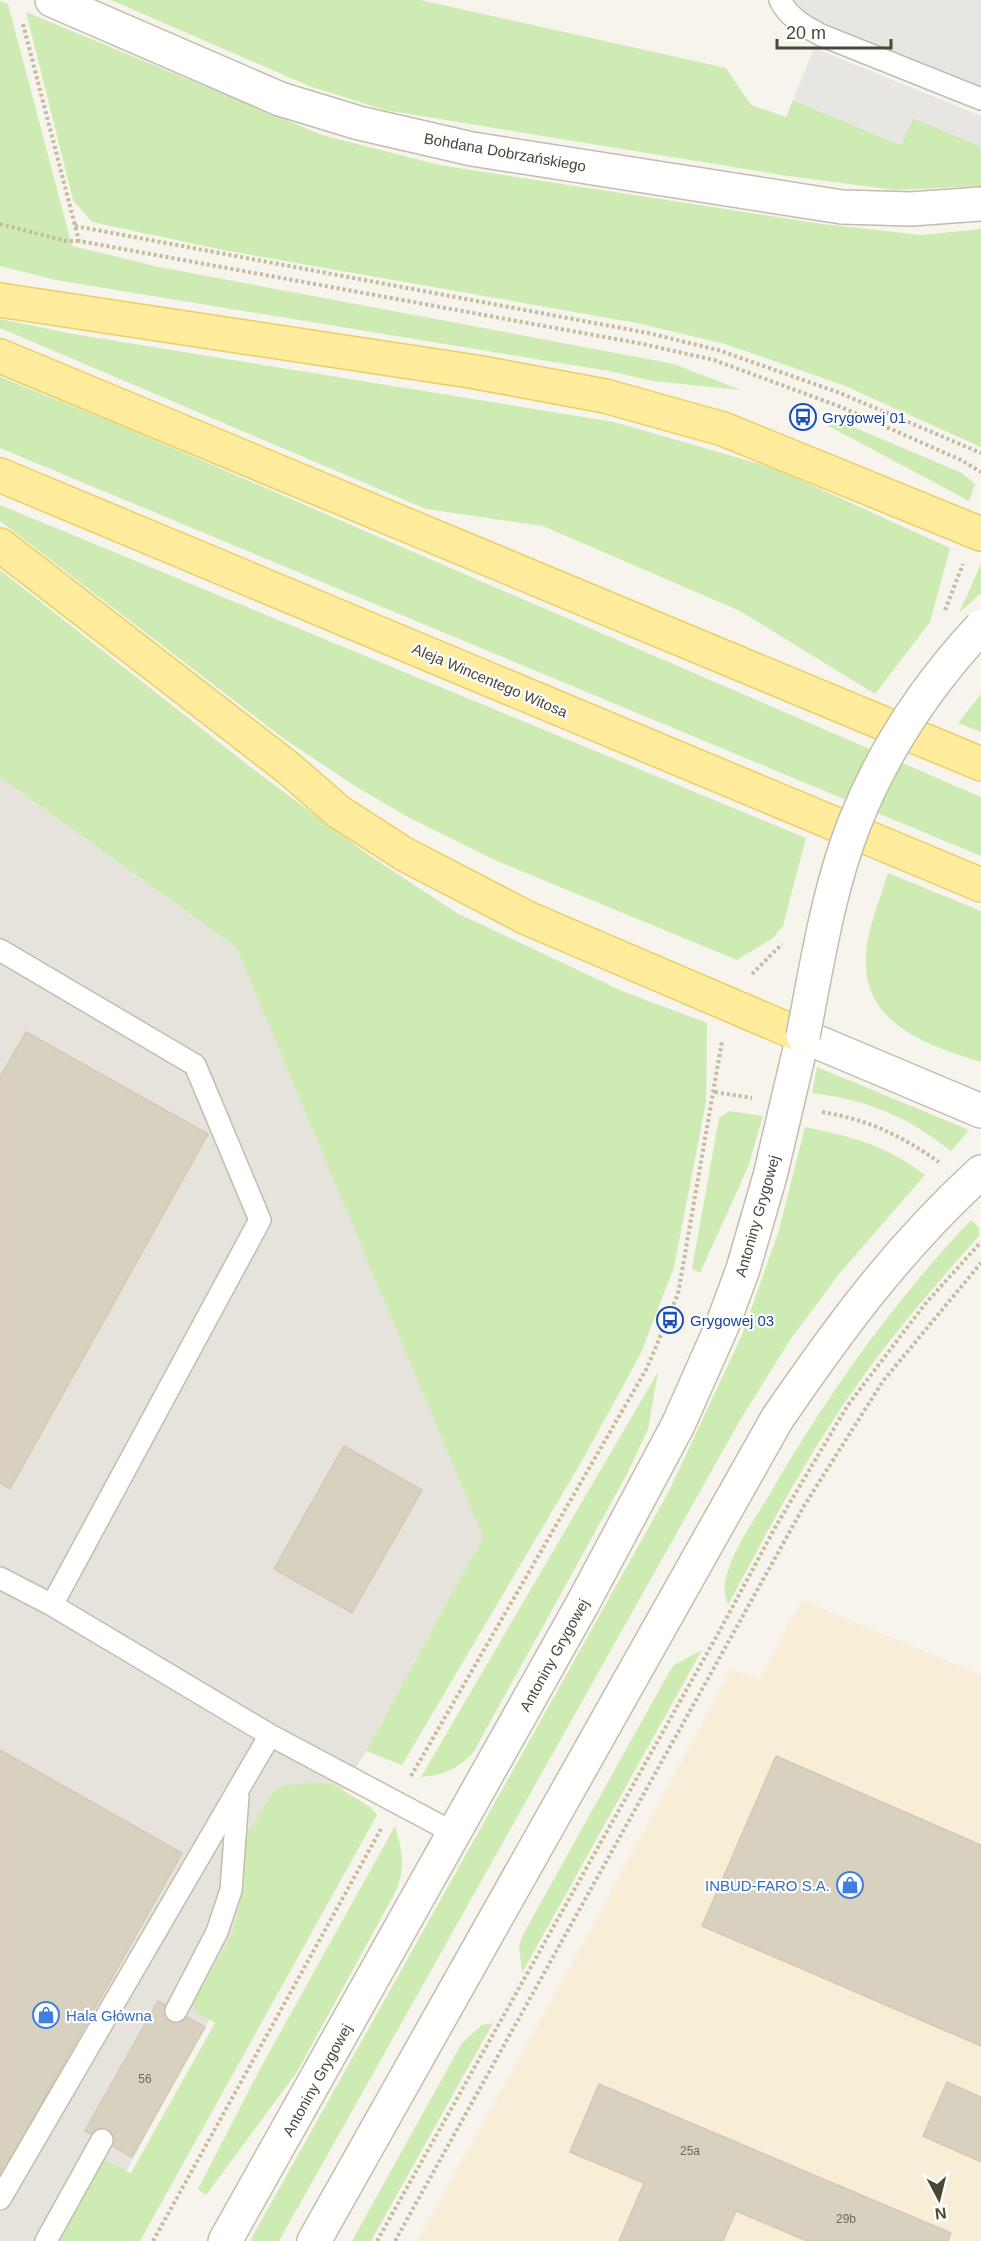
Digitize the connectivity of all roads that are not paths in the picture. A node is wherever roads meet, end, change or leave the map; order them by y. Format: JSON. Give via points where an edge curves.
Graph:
{"nodes":[{"id":1,"x":52,"y":0,"type":"edge"},
{"id":2,"x":780,"y":0,"type":"edge"},
{"id":3,"x":981,"y":99,"type":"edge"},
{"id":4,"x":981,"y":204,"type":"edge"},
{"id":5,"x":0,"y":300,"type":"edge"},
{"id":6,"x":0,"y":356,"type":"edge"},
{"id":7,"x":0,"y":475,"type":"edge"},
{"id":8,"x":974,"y":544,"type":"edge"},
{"id":9,"x":0,"y":545,"type":"edge"},
{"id":10,"x":981,"y":627,"type":"edge"},
{"id":11,"x":981,"y":764,"type":"edge"},
{"id":12,"x":981,"y":885,"type":"edge"},
{"id":13,"x":0,"y":950,"type":"edge"},
{"id":14,"x":803,"y":1036,"type":"junction"},
{"id":15,"x":981,"y":1111,"type":"edge"},
{"id":16,"x":981,"y":1172,"type":"edge"},
{"id":17,"x":0,"y":1578,"type":"edge"},
{"id":18,"x":52,"y":1605,"type":"junction"},
{"id":19,"x":270,"y":1735,"type":"junction"},
{"id":20,"x":238,"y":1789,"type":"junction"},
{"id":21,"x":454,"y":1833,"type":"junction"},
{"id":22,"x":176,"y":2011,"type":"dead end"},
{"id":23,"x":102,"y":2140,"type":"dead end"},
{"id":24,"x":0,"y":2199,"type":"edge"},
{"id":25,"x":46,"y":2241,"type":"edge"},
{"id":26,"x":225,"y":2241,"type":"edge"},
{"id":27,"x":314,"y":2241,"type":"edge"}],
"edges":[{"from":1,"to":4,"type":"street","name":"Bohdana Dobrzańskiego","via":[[280,99],[359,123],[472,148],[842,207],[910,209]]},
{"from":2,"to":3,"type":"lane","via":[[798,22],[821,35]]},
{"from":5,"to":8,"type":"main road","via":[[604,396],[723,429]]},
{"from":6,"to":11,"type":"main road"},
{"from":7,"to":12,"type":"main road","name":"Aleja Wincentego Witosa"},
{"from":9,"to":14,"type":"main road","via":[[287,767],[339,812],[404,854],[527,918]]},
{"from":10,"to":14,"type":"street","name":"Antoniny Grygowej","bridge":true,"via":[[928,688],[906,722],[854,824],[840,866]]},
{"from":13,"to":18,"type":"lane","via":[[195,1065],[260,1220]]},
{"from":14,"to":15,"type":"street"},
{"from":14,"to":21,"type":"street","name":"Antoniny Grygowej","via":[[757,1223],[722,1326],[645,1489]]},
{"from":16,"to":27,"type":"street","via":[[913,1238],[861,1299],[777,1419]]},
{"from":17,"to":18,"type":"lane"},
{"from":18,"to":19,"type":"lane"},
{"from":19,"to":20,"type":"lane"},
{"from":19,"to":21,"type":"lane"},
{"from":20,"to":22,"type":"lane","via":[[231,1890],[217,1932]]},
{"from":20,"to":24,"type":"lane"},
{"from":21,"to":26,"type":"street","name":"Antoniny Grygowej"},
{"from":23,"to":25,"type":"lane"}]}
